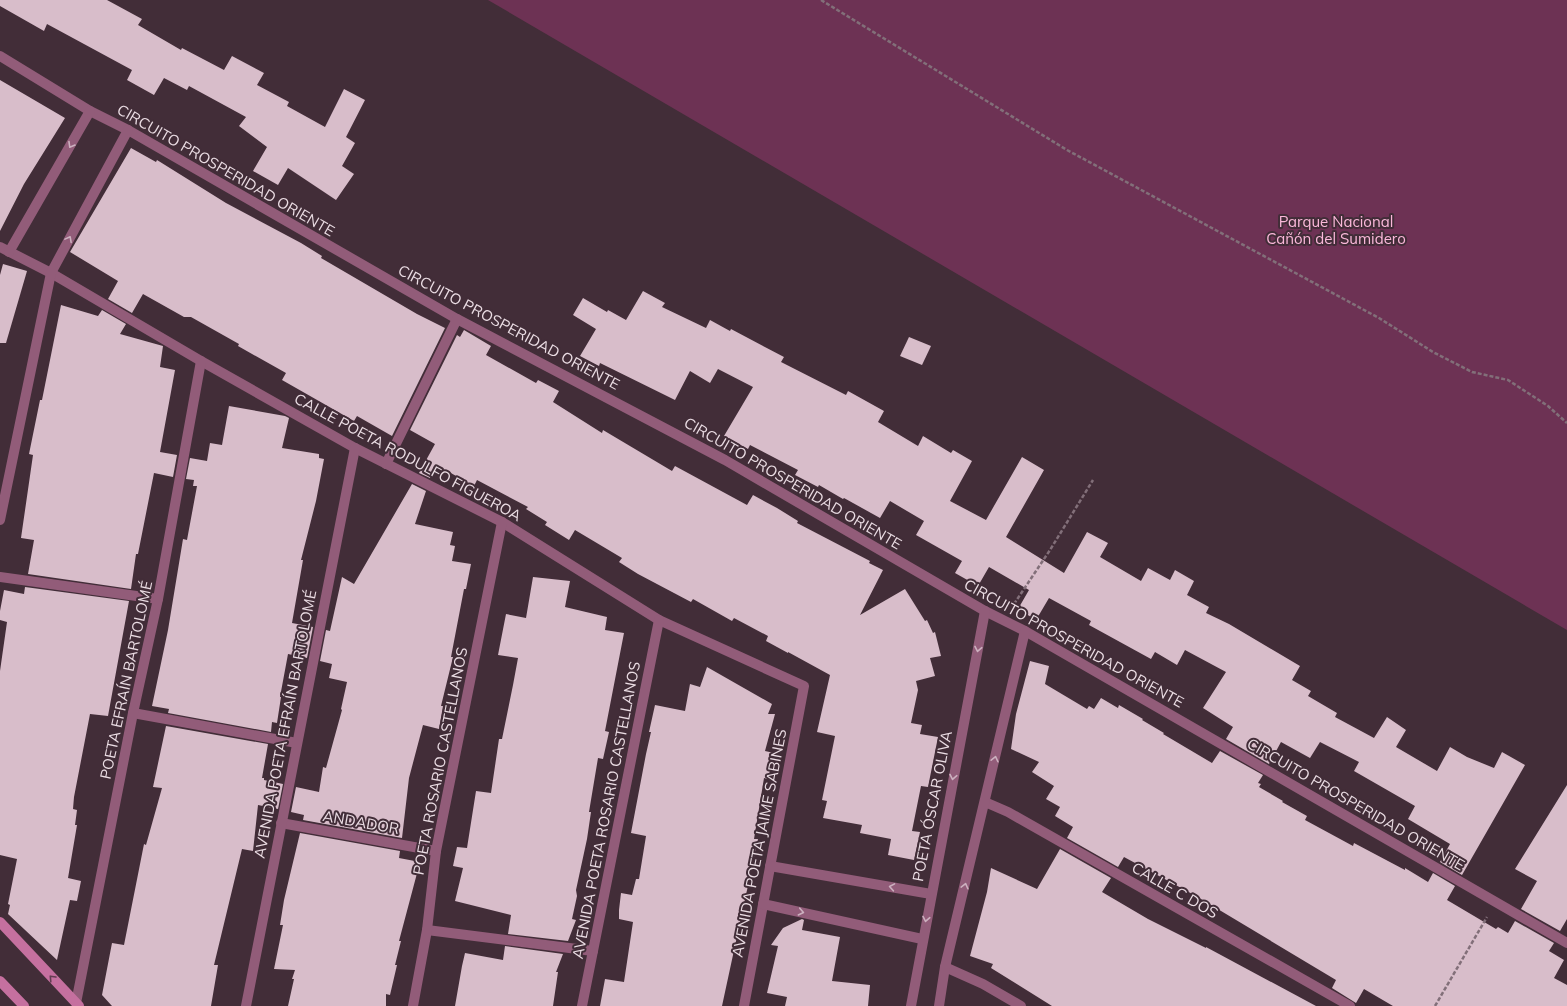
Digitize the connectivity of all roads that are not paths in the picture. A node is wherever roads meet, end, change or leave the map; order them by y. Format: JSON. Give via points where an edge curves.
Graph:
{"nodes":[{"id":1,"x":0,"y":56,"type":"edge"},
{"id":2,"x":90,"y":111,"type":"junction"},
{"id":3,"x":128,"y":130,"type":"junction"},
{"id":4,"x":5,"y":250,"type":"edge"},
{"id":5,"x":51,"y":273,"type":"junction"},
{"id":6,"x":457,"y":319,"type":"junction"},
{"id":7,"x":201,"y":361,"type":"junction"},
{"id":8,"x":355,"y":448,"type":"junction"},
{"id":9,"x":386,"y":464,"type":"junction"},
{"id":10,"x":0,"y":520,"type":"edge"},
{"id":11,"x":502,"y":522,"type":"junction"},
{"id":12,"x":0,"y":577,"type":"edge"},
{"id":13,"x":158,"y":599,"type":"junction"},
{"id":14,"x":985,"y":611,"type":"junction"},
{"id":15,"x":659,"y":620,"type":"junction"},
{"id":16,"x":1025,"y":631,"type":"junction"},
{"id":17,"x":804,"y":686,"type":"joint"},
{"id":18,"x":133,"y":713,"type":"junction"},
{"id":19,"x":297,"y":743,"type":"junction"},
{"id":20,"x":985,"y":802,"type":"junction"},
{"id":21,"x":280,"y":823,"type":"junction"},
{"id":22,"x":436,"y":851,"type":"junction"},
{"id":23,"x":770,"y":866,"type":"junction"},
{"id":24,"x":930,"y":894,"type":"junction"},
{"id":25,"x":763,"y":904,"type":"junction"},
{"id":26,"x":0,"y":922,"type":"edge"},
{"id":27,"x":427,"y":930,"type":"junction"},
{"id":28,"x":922,"y":938,"type":"junction"},
{"id":29,"x":1567,"y":943,"type":"edge"},
{"id":30,"x":593,"y":951,"type":"junction"},
{"id":31,"x":945,"y":967,"type":"junction"},
{"id":32,"x":0,"y":981,"type":"edge"},
{"id":33,"x":77,"y":1005,"type":"edge"},
{"id":34,"x":24,"y":1006,"type":"edge"},
{"id":35,"x":246,"y":1006,"type":"edge"},
{"id":36,"x":413,"y":1006,"type":"edge"},
{"id":37,"x":582,"y":1006,"type":"edge"},
{"id":38,"x":744,"y":1006,"type":"edge"},
{"id":39,"x":910,"y":1006,"type":"edge"},
{"id":40,"x":939,"y":1006,"type":"edge"},
{"id":41,"x":1021,"y":1006,"type":"edge"},
{"id":42,"x":1350,"y":1006,"type":"edge"}],
"edges":[{"from":1,"to":2,"type":"street","name":"CIRCUITO PROSPERIDAD ORIENTE"},
{"from":2,"to":3,"type":"street","name":"CIRCUITO PROSPERIDAD ORIENTE"},
{"from":2,"to":4,"type":"street","one_way":true},
{"from":5,"to":3,"type":"street","one_way":true},
{"from":3,"to":6,"type":"street","name":"CIRCUITO PROSPERIDAD ORIENTE"},
{"from":4,"to":5,"type":"street","name":"CALLE POETA RODULFO FIGUEROA"},
{"from":5,"to":7,"type":"street","name":"CALLE POETA RODULFO FIGUEROA"},
{"from":5,"to":10,"type":"street"},
{"from":6,"to":9,"type":"street"},
{"from":6,"to":14,"type":"street","name":"CIRCUITO PROSPERIDAD ORIENTE","via":[[725,460]]},
{"from":7,"to":8,"type":"street","name":"CALLE POETA RODULFO FIGUEROA"},
{"from":7,"to":13,"type":"street","name":"POETA EFRAÍN BARTOLOMÉ"},
{"from":8,"to":9,"type":"street","name":"CALLE POETA RODULFO FIGUEROA"},
{"from":8,"to":19,"type":"street","name":"AVENIDA POETA EFRAÍN BARTOLOMÉ"},
{"from":9,"to":11,"type":"street","name":"CALLE POETA RODULFO FIGUEROA"},
{"from":11,"to":15,"type":"street","name":"CALLE POETA RODULFO FIGUEROA"},
{"from":11,"to":22,"type":"street","name":"POETA ROSARIO CASTELLANOS"},
{"from":12,"to":13,"type":"street"},
{"from":13,"to":18,"type":"street","name":"POETA EFRAÍN BARTOLOMÉ"},
{"from":14,"to":16,"type":"street","name":"CIRCUITO PROSPERIDAD ORIENTE"},
{"from":14,"to":24,"type":"street","name":"POETA ÓSCAR OLIVA","one_way":true},
{"from":15,"to":17,"type":"street","name":"CALLE POETA RODULFO FIGUEROA"},
{"from":15,"to":30,"type":"street","name":"AVENIDA POETA ROSARIO CASTELLANOS"},
{"from":20,"to":16,"type":"street","one_way":true},
{"from":16,"to":29,"type":"street","name":"CIRCUITO PROSPERIDAD ORIENTE"},
{"from":17,"to":23,"type":"street","name":"AVENIDA POETA JAIME SABINES"},
{"from":18,"to":19,"type":"street"},
{"from":18,"to":33,"type":"street","name":"POETA EFRAÍN BARTOLOMÉ"},
{"from":19,"to":21,"type":"street","name":"AVENIDA POETA EFRAÍN BARTOLOMÉ"},
{"from":31,"to":20,"type":"street","one_way":true},
{"from":20,"to":42,"type":"street","name":"CALLE C DOS","via":[[1015,816]]},
{"from":21,"to":22,"type":"street","name":"ANDADOR"},
{"from":21,"to":35,"type":"street","name":"AVENIDA POETA EFRAÍN BARTOLOMÉ"},
{"from":22,"to":27,"type":"street","name":"POETA ROSARIO CASTELLANOS"},
{"from":24,"to":23,"type":"street","one_way":true},
{"from":23,"to":25,"type":"street","name":"AVENIDA POETA JAIME SABINES"},
{"from":24,"to":28,"type":"street","name":"POETA ÓSCAR OLIVA","one_way":true},
{"from":25,"to":28,"type":"street","one_way":true},
{"from":25,"to":38,"type":"street","name":"AVENIDA POETA JAIME SABINES"},
{"from":33,"to":26,"type":"street","one_way":true},
{"from":27,"to":30,"type":"street"},
{"from":27,"to":36,"type":"street","name":"POETA ROSARIO CASTELLANOS"},
{"from":28,"to":39,"type":"street","name":"POETA ÓSCAR OLIVA"},
{"from":30,"to":37,"type":"street","name":"AVENIDA POETA ROSARIO CASTELLANOS"},
{"from":31,"to":40,"type":"street"},
{"from":31,"to":41,"type":"street","via":[[983,984]]},
{"from":32,"to":34,"type":"street"}]}
